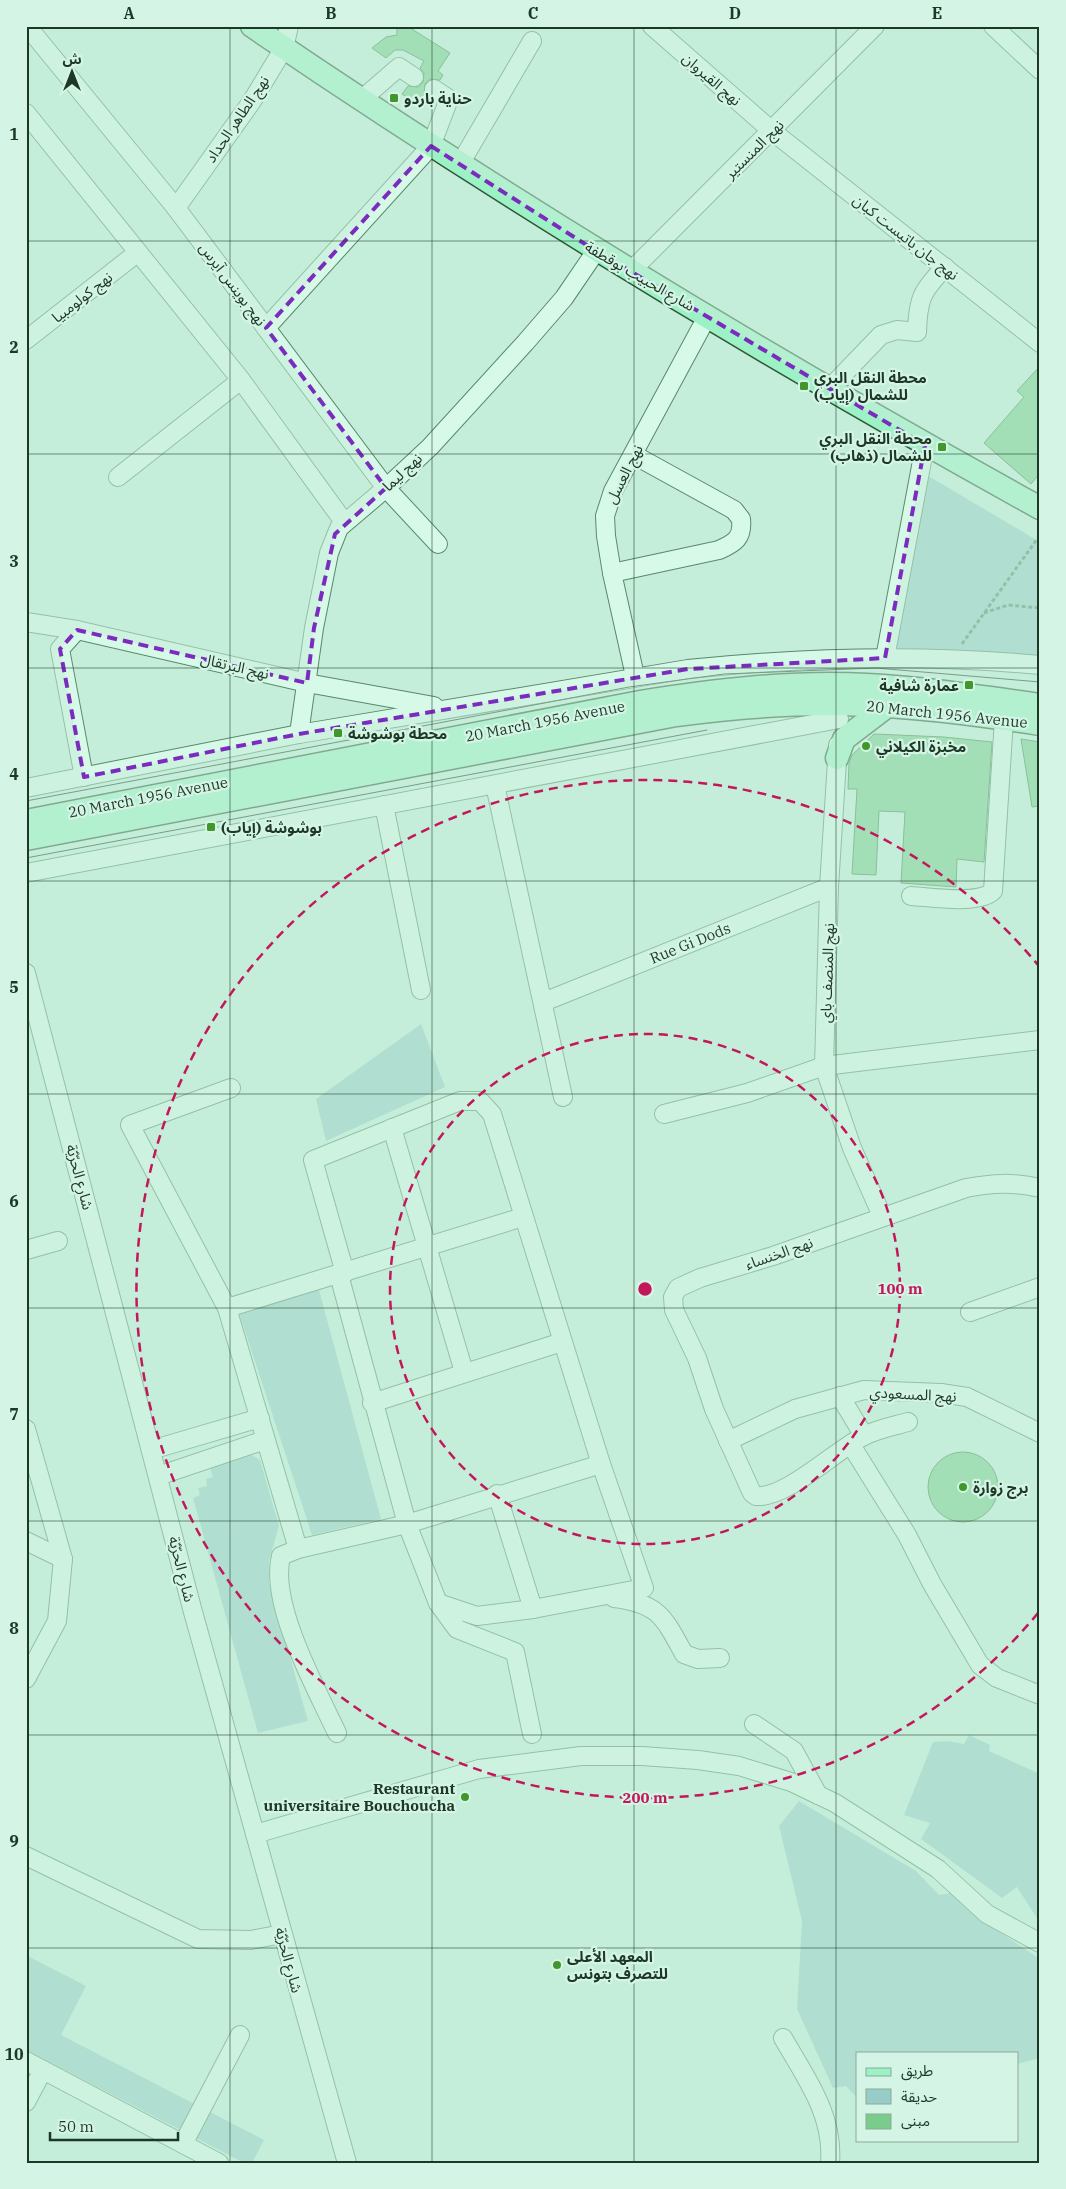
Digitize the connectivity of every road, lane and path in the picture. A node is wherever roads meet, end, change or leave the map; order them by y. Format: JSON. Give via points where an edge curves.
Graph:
{"nodes":[{"id":1,"x":27,"y":26,"type":"edge"},
{"id":2,"x":252,"y":26,"type":"edge"},
{"id":3,"x":289,"y":26,"type":"edge"},
{"id":4,"x":652,"y":26,"type":"edge"},
{"id":5,"x":875,"y":26,"type":"edge"},
{"id":6,"x":993,"y":26,"type":"edge"},
{"id":7,"x":532,"y":40,"type":"dead end"},
{"id":8,"x":284,"y":48,"type":"junction"},
{"id":9,"x":1040,"y":70,"type":"edge"},
{"id":10,"x":414,"y":77,"type":"dead end"},
{"id":11,"x":434,"y":89,"type":"dead end"},
{"id":12,"x":362,"y":99,"type":"junction"},
{"id":13,"x":26,"y":113,"type":"edge"},
{"id":14,"x":772,"y":131,"type":"junction"},
{"id":15,"x":431,"y":146,"type":"junction"},
{"id":16,"x":460,"y":164,"type":"junction"},
{"id":17,"x":176,"y":208,"type":"junction"},
{"id":18,"x":596,"y":251,"type":"junction"},
{"id":19,"x":137,"y":253,"type":"junction"},
{"id":20,"x":945,"y":268,"type":"junction"},
{"id":21,"x":631,"y":271,"type":"junction"},
{"id":22,"x":708,"y":316,"type":"junction"},
{"id":23,"x":266,"y":328,"type":"junction"},
{"id":24,"x":28,"y":334,"type":"edge"},
{"id":25,"x":1040,"y":343,"type":"edge"},
{"id":26,"x":241,"y":380,"type":"junction"},
{"id":27,"x":830,"y":388,"type":"junction"},
{"id":28,"x":925,"y":445,"type":"junction"},
{"id":29,"x":634,"y":455,"type":"junction"},
{"id":30,"x":118,"y":477,"type":"dead end"},
{"id":31,"x":386,"y":488,"type":"junction"},
{"id":32,"x":1040,"y":508,"type":"edge"},
{"id":33,"x":344,"y":522,"type":"junction"},
{"id":34,"x":1040,"y":535,"type":"edge"},
{"id":35,"x":438,"y":544,"type":"dead end"},
{"id":36,"x":612,"y":573,"type":"junction"},
{"id":37,"x":1040,"y":608,"type":"edge"},
{"id":38,"x":983,"y":613,"type":"junction"},
{"id":39,"x":26,"y":622,"type":"edge"},
{"id":40,"x":77,"y":630,"type":"junction"},
{"id":41,"x":885,"y":658,"type":"junction"},
{"id":42,"x":952,"y":658,"type":"junction"},
{"id":43,"x":1040,"y":665,"type":"edge"},
{"id":44,"x":635,"y":676,"type":"junction"},
{"id":45,"x":307,"y":683,"type":"junction"},
{"id":46,"x":840,"y":702,"type":"junction"},
{"id":47,"x":1040,"y":706,"type":"edge"},
{"id":48,"x":886,"y":707,"type":"junction"},
{"id":49,"x":445,"y":708,"type":"junction"},
{"id":50,"x":1004,"y":719,"type":"junction"},
{"id":51,"x":1040,"y":724,"type":"edge"},
{"id":52,"x":299,"y":734,"type":"junction"},
{"id":53,"x":837,"y":758,"type":"junction"},
{"id":54,"x":84,"y":777,"type":"junction"},
{"id":55,"x":495,"y":785,"type":"junction"},
{"id":56,"x":26,"y":788,"type":"edge"},
{"id":57,"x":384,"y":805,"type":"junction"},
{"id":58,"x":26,"y":821,"type":"edge"},
{"id":59,"x":26,"y":839,"type":"edge"},
{"id":60,"x":26,"y":873,"type":"edge"},
{"id":61,"x":829,"y":888,"type":"junction"},
{"id":62,"x":911,"y":896,"type":"dead end"},
{"id":63,"x":26,"y":973,"type":"edge"},
{"id":64,"x":421,"y":990,"type":"dead end"},
{"id":65,"x":551,"y":999,"type":"dead end"},
{"id":66,"x":1040,"y":1040,"type":"edge"},
{"id":67,"x":824,"y":1066,"type":"junction"},
{"id":68,"x":231,"y":1088,"type":"dead end"},
{"id":69,"x":563,"y":1097,"type":"dead end"},
{"id":70,"x":664,"y":1114,"type":"dead end"},
{"id":71,"x":392,"y":1128,"type":"junction"},
{"id":72,"x":1040,"y":1188,"type":"edge"},
{"id":73,"x":882,"y":1216,"type":"junction"},
{"id":74,"x":523,"y":1217,"type":"junction"},
{"id":75,"x":58,"y":1241,"type":"dead end"},
{"id":76,"x":425,"y":1246,"type":"junction"},
{"id":77,"x":26,"y":1250,"type":"edge"},
{"id":78,"x":342,"y":1274,"type":"junction"},
{"id":79,"x":1040,"y":1287,"type":"edge"},
{"id":80,"x":227,"y":1308,"type":"junction"},
{"id":81,"x":970,"y":1312,"type":"dead end"},
{"id":82,"x":562,"y":1342,"type":"junction"},
{"id":83,"x":464,"y":1372,"type":"junction"},
{"id":84,"x":840,"y":1396,"type":"junction"},
{"id":85,"x":372,"y":1403,"type":"junction"},
{"id":86,"x":260,"y":1418,"type":"junction"},
{"id":87,"x":908,"y":1422,"type":"dead end"},
{"id":88,"x":26,"y":1429,"type":"edge"},
{"id":89,"x":1040,"y":1433,"type":"edge"},
{"id":90,"x":265,"y":1440,"type":"junction"},
{"id":91,"x":857,"y":1440,"type":"junction"},
{"id":92,"x":728,"y":1441,"type":"junction"},
{"id":93,"x":151,"y":1450,"type":"junction"},
{"id":94,"x":601,"y":1464,"type":"junction"},
{"id":95,"x":158,"y":1476,"type":"junction"},
{"id":96,"x":498,"y":1494,"type":"junction"},
{"id":97,"x":407,"y":1524,"type":"junction"},
{"id":98,"x":26,"y":1542,"type":"edge"},
{"id":99,"x":298,"y":1549,"type":"junction"},
{"id":100,"x":62,"y":1559,"type":"junction"},
{"id":101,"x":601,"y":1596,"type":"junction"},
{"id":102,"x":438,"y":1603,"type":"junction"},
{"id":103,"x":533,"y":1610,"type":"junction"},
{"id":104,"x":720,"y":1658,"type":"dead end"},
{"id":105,"x":27,"y":1676,"type":"edge"},
{"id":106,"x":1040,"y":1695,"type":"edge"},
{"id":107,"x":754,"y":1724,"type":"dead end"},
{"id":108,"x":337,"y":1733,"type":"dead end"},
{"id":109,"x":532,"y":1734,"type":"dead end"},
{"id":110,"x":818,"y":1795,"type":"junction"},
{"id":111,"x":256,"y":1834,"type":"junction"},
{"id":112,"x":26,"y":1856,"type":"edge"},
{"id":113,"x":282,"y":1934,"type":"junction"},
{"id":114,"x":1040,"y":1943,"type":"edge"},
{"id":115,"x":240,"y":2035,"type":"dead end"},
{"id":116,"x":783,"y":2038,"type":"dead end"},
{"id":117,"x":26,"y":2062,"type":"edge"},
{"id":118,"x":43,"y":2070,"type":"junction"},
{"id":119,"x":26,"y":2102,"type":"edge"},
{"id":120,"x":183,"y":2144,"type":"junction"},
{"id":121,"x":219,"y":2163,"type":"edge"},
{"id":122,"x":347,"y":2163,"type":"edge"},
{"id":123,"x":830,"y":2163,"type":"edge"}],
"edges":[{"from":1,"to":17,"type":"street","name":"نهج بوينس آيرس"},
{"from":2,"to":8,"type":"main road","name":"شارع الحبيب بوقطفة"},
{"from":3,"to":8,"type":"street","name":"نهج الطاهر الحداد"},
{"from":4,"to":14,"type":"street","name":"نهج القيروان"},
{"from":5,"to":14,"type":"street","name":"نهج المنستير"},
{"from":6,"to":9,"type":"street"},
{"from":7,"to":16,"type":"street"},
{"from":8,"to":12,"type":"main road","name":"شارع الحبيب بوقطفة"},
{"from":8,"to":17,"type":"street","name":"نهج الطاهر الحداد","via":[[252,101]]},
{"from":10,"to":12,"type":"street","via":[[399,67]]},
{"from":11,"to":15,"type":"street","via":[[449,99]]},
{"from":12,"to":15,"type":"main road","name":"شارع الحبيب بوقطفة"},
{"from":13,"to":19,"type":"street"},
{"from":14,"to":20,"type":"street","name":"نهج جان باتيست كبان"},
{"from":14,"to":21,"type":"street","name":"نهج المنستير"},
{"from":15,"to":16,"type":"main road","name":"شارع الحبيب بوقطفة"},
{"from":15,"to":23,"type":"street"},
{"from":16,"to":18,"type":"main road","name":"شارع الحبيب بوقطفة"},
{"from":17,"to":23,"type":"street","name":"نهج بوينس آيرس"},
{"from":18,"to":21,"type":"main road","name":"شارع الحبيب بوقطفة"},
{"from":18,"to":31,"type":"street","name":"نهج ليما","via":[[564,298],[525,343],[430,447]]},
{"from":19,"to":24,"type":"street","name":"نهج كولومبيا"},
{"from":19,"to":26,"type":"street"},
{"from":20,"to":25,"type":"street","name":"نهج جان باتيست كبان"},
{"from":20,"to":27,"type":"street","via":[[923,292],[917,309],[917,332],[897,330],[881,335]]},
{"from":21,"to":22,"type":"main road","name":"شارع الحبيب بوقطفة"},
{"from":22,"to":27,"type":"main road","name":"شارع الحبيب بوقطفة"},
{"from":22,"to":29,"type":"street","name":"نهج العسل"},
{"from":23,"to":31,"type":"street","name":"نهج بوينس آيرس"},
{"from":26,"to":30,"type":"street"},
{"from":26,"to":33,"type":"street"},
{"from":27,"to":28,"type":"main road","name":"شارع الحبيب بوقطفة"},
{"from":28,"to":32,"type":"main road","name":"شارع الحبيب بوقطفة"},
{"from":28,"to":41,"type":"street"},
{"from":29,"to":36,"type":"street","name":"نهج العسل","via":[[613,491],[605,516]]},
{"from":29,"to":36,"type":"street","via":[[734,510],[741,519],[741,532],[734,543],[719,550]]},
{"from":31,"to":33,"type":"street","name":"نهج ليما"},
{"from":31,"to":35,"type":"street","name":"نهج بوينس آيرس"},
{"from":33,"to":45,"type":"street","name":"نهج ليما","via":[[329,554]]},
{"from":34,"to":38,"type":"path"},
{"from":36,"to":44,"type":"street","name":"نهج العسل"},
{"from":37,"to":38,"type":"path","via":[[1008,605]]},
{"from":38,"to":42,"type":"path"},
{"from":39,"to":40,"type":"street","name":"نهج البرتقال"},
{"from":40,"to":45,"type":"street","name":"نهج البرتقال"},
{"from":40,"to":54,"type":"street","via":[[60,649]]},
{"from":41,"to":42,"type":"street","name":"20 March 1956 Avenue"},
{"from":41,"to":44,"type":"street","name":"20 March 1956 Avenue","via":[[728,665]]},
{"from":42,"to":43,"type":"street","name":"20 March 1956 Avenue"},
{"from":44,"to":49,"type":"street","name":"20 March 1956 Avenue"},
{"from":45,"to":49,"type":"street","name":"نهج البرتقال"},
{"from":45,"to":52,"type":"street","name":"نهج ليما"},
{"from":46,"to":47,"type":"main road","name":"20 March 1956 Avenue","via":[[922,689]]},
{"from":46,"to":48,"type":"main road","name":"20 March 1956 Avenue"},
{"from":46,"to":53,"type":"street","name":"نهج المنصف باي"},
{"from":46,"to":55,"type":"street","name":"20 March 1956 Avenue","via":[[711,741]]},
{"from":46,"to":58,"type":"main road","name":"20 March 1956 Avenue","via":[[728,690],[640,702]]},
{"from":46,"to":59,"type":"main road","name":"20 March 1956 Avenue","via":[[676,715]]},
{"from":48,"to":50,"type":"main road","name":"20 March 1956 Avenue"},
{"from":48,"to":53,"type":"main road","via":[[844,739]]},
{"from":49,"to":52,"type":"street","name":"20 March 1956 Avenue"},
{"from":50,"to":51,"type":"main road","name":"20 March 1956 Avenue"},
{"from":50,"to":62,"type":"street","via":[[993,891],[988,896],[975,899]]},
{"from":52,"to":54,"type":"street","name":"20 March 1956 Avenue"},
{"from":53,"to":61,"type":"street","name":"نهج المنصف باي"},
{"from":54,"to":56,"type":"street","name":"20 March 1956 Avenue"},
{"from":55,"to":57,"type":"street","name":"20 March 1956 Avenue"},
{"from":55,"to":69,"type":"street"},
{"from":57,"to":60,"type":"street","name":"20 March 1956 Avenue"},
{"from":57,"to":64,"type":"street"},
{"from":61,"to":65,"type":"street","name":"Rue Gi Dods"},
{"from":61,"to":67,"type":"street","name":"نهج المنصف باي"},
{"from":63,"to":93,"type":"street","name":"شارع الحرّيّة"},
{"from":66,"to":67,"type":"street"},
{"from":67,"to":70,"type":"street","via":[[747,1093]]},
{"from":67,"to":73,"type":"street","name":"نهج المنصف باي","via":[[852,1148]]},
{"from":68,"to":80,"type":"street","via":[[130,1124]]},
{"from":71,"to":74,"type":"street","via":[[460,1101],[480,1101],[492,1114]]},
{"from":71,"to":76,"type":"street"},
{"from":71,"to":78,"type":"street","via":[[313,1160]]},
{"from":72,"to":73,"type":"street","name":"نهج الخنساء","via":[[998,1182],[966,1188]]},
{"from":73,"to":92,"type":"street","name":"نهج الخنساء","via":[[678,1288],[673,1298],[674,1310],[697,1358]]},
{"from":74,"to":76,"type":"street"},
{"from":74,"to":82,"type":"street"},
{"from":75,"to":77,"type":"street"},
{"from":76,"to":78,"type":"street"},
{"from":76,"to":83,"type":"street"},
{"from":78,"to":80,"type":"street"},
{"from":78,"to":85,"type":"street"},
{"from":79,"to":81,"type":"street"},
{"from":80,"to":86,"type":"street"},
{"from":82,"to":83,"type":"street"},
{"from":82,"to":94,"type":"street"},
{"from":83,"to":85,"type":"street"},
{"from":84,"to":89,"type":"street","name":"نهج المسعودي","via":[[864,1390],[967,1397]]},
{"from":84,"to":91,"type":"street"},
{"from":84,"to":92,"type":"street","name":"نهج المسعودي","via":[[795,1409]]},
{"from":85,"to":97,"type":"street"},
{"from":86,"to":90,"type":"street"},
{"from":86,"to":93,"type":"street"},
{"from":87,"to":91,"type":"street"},
{"from":88,"to":100,"type":"street"},
{"from":90,"to":95,"type":"street"},
{"from":90,"to":99,"type":"street"},
{"from":91,"to":92,"type":"street","via":[[806,1476],[762,1497],[752,1493]]},
{"from":91,"to":106,"type":"street","via":[[932,1584],[980,1665],[997,1678]]},
{"from":93,"to":95,"type":"street","name":"شارع الحرّيّة"},
{"from":94,"to":96,"type":"street"},
{"from":94,"to":101,"type":"street","via":[[644,1588]]},
{"from":95,"to":111,"type":"street","name":"شارع الحرّيّة"},
{"from":96,"to":97,"type":"street"},
{"from":96,"to":103,"type":"street"},
{"from":97,"to":99,"type":"street"},
{"from":97,"to":102,"type":"street"},
{"from":98,"to":100,"type":"street"},
{"from":99,"to":108,"type":"street","via":[[281,1556],[278,1569],[280,1588],[301,1657]]},
{"from":100,"to":105,"type":"street","via":[[57,1621]]},
{"from":101,"to":103,"type":"street"},
{"from":101,"to":104,"type":"street","via":[[633,1600],[652,1608],[667,1623],[684,1654],[698,1659]]},
{"from":102,"to":103,"type":"street","via":[[477,1616]]},
{"from":102,"to":109,"type":"street","via":[[457,1629],[515,1652]]},
{"from":107,"to":110,"type":"street","via":[[794,1751]]},
{"from":110,"to":111,"type":"street","via":[[791,1782],[739,1766],[642,1756],[581,1756],[479,1769]]},
{"from":110,"to":114,"type":"street","via":[[938,1870],[987,1914]]},
{"from":111,"to":113,"type":"street","name":"شارع الحرّيّة"},
{"from":112,"to":113,"type":"street","via":[[198,1939],[251,1940]]},
{"from":113,"to":122,"type":"street","name":"شارع الحرّيّة"},
{"from":115,"to":120,"type":"street"},
{"from":116,"to":123,"type":"street","via":[[818,2099],[828,2124]]},
{"from":117,"to":118,"type":"street"},
{"from":118,"to":119,"type":"street"},
{"from":118,"to":120,"type":"street"},
{"from":120,"to":121,"type":"street"}]}
